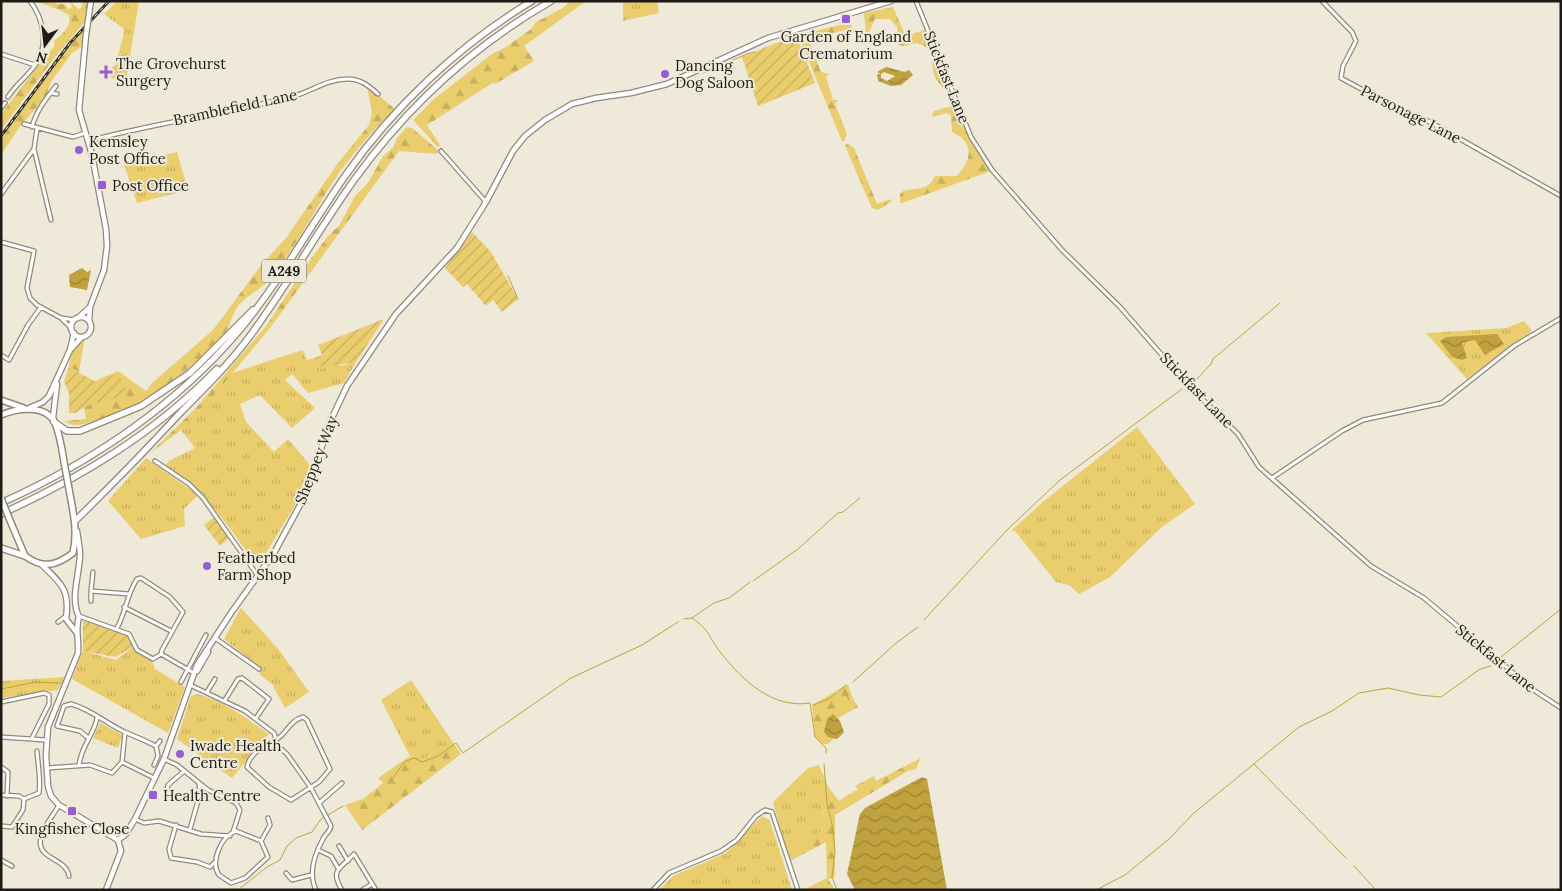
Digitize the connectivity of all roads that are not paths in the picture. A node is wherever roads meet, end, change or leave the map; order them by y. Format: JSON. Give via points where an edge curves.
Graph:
{"nodes":[{"id":1,"x":30,"y":1,"type":"edge"},
{"id":2,"x":91,"y":1,"type":"edge"},
{"id":3,"x":532,"y":1,"type":"edge"},
{"id":4,"x":551,"y":1,"type":"edge"},
{"id":5,"x":891,"y":1,"type":"edge"},
{"id":6,"x":916,"y":1,"type":"edge"},
{"id":7,"x":1322,"y":1,"type":"edge"},
{"id":8,"x":1,"y":54,"type":"edge"},
{"id":9,"x":35,"y":65,"type":"junction"},
{"id":10,"x":56,"y":86,"type":"dead end"},
{"id":11,"x":51,"y":92,"type":"junction"},
{"id":12,"x":57,"y":94,"type":"dead end"},
{"id":13,"x":378,"y":94,"type":"dead end"},
{"id":14,"x":8,"y":97,"type":"dead end"},
{"id":15,"x":4,"y":103,"type":"dead end"},
{"id":16,"x":1,"y":108,"type":"edge"},
{"id":17,"x":24,"y":124,"type":"dead end"},
{"id":18,"x":32,"y":127,"type":"junction"},
{"id":19,"x":37,"y":129,"type":"junction"},
{"id":20,"x":85,"y":133,"type":"junction"},
{"id":21,"x":88,"y":141,"type":"junction"},
{"id":22,"x":34,"y":149,"type":"junction"},
{"id":23,"x":442,"y":151,"type":"dead end"},
{"id":24,"x":1,"y":194,"type":"edge"},
{"id":25,"x":1561,"y":196,"type":"edge"},
{"id":26,"x":486,"y":202,"type":"junction"},
{"id":27,"x":51,"y":220,"type":"dead end"},
{"id":28,"x":1,"y":242,"type":"edge"},
{"id":29,"x":260,"y":304,"type":"junction"},
{"id":30,"x":41,"y":307,"type":"junction"},
{"id":31,"x":90,"y":307,"type":"junction"},
{"id":32,"x":269,"y":309,"type":"junction"},
{"id":33,"x":61,"y":318,"type":"junction"},
{"id":34,"x":1561,"y":318,"type":"edge"},
{"id":35,"x":76,"y":319,"type":"junction"},
{"id":36,"x":89,"y":321,"type":"junction"},
{"id":37,"x":73,"y":331,"type":"junction"},
{"id":38,"x":82,"y":337,"type":"junction"},
{"id":39,"x":70,"y":350,"type":"junction"},
{"id":40,"x":1,"y":355,"type":"edge"},
{"id":41,"x":58,"y":381,"type":"junction"},
{"id":42,"x":1,"y":400,"type":"edge"},
{"id":43,"x":26,"y":409,"type":"junction"},
{"id":44,"x":1,"y":415,"type":"edge"},
{"id":45,"x":54,"y":422,"type":"junction"},
{"id":46,"x":155,"y":461,"type":"dead end"},
{"id":47,"x":1272,"y":478,"type":"junction"},
{"id":48,"x":1,"y":498,"type":"edge"},
{"id":49,"x":1,"y":503,"type":"edge"},
{"id":50,"x":1,"y":514,"type":"edge"},
{"id":51,"x":76,"y":520,"type":"junction"},
{"id":52,"x":1,"y":548,"type":"edge"},
{"id":53,"x":25,"y":556,"type":"junction"},
{"id":54,"x":42,"y":565,"type":"junction"},
{"id":55,"x":93,"y":572,"type":"dead end"},
{"id":56,"x":258,"y":576,"type":"junction"},
{"id":57,"x":91,"y":591,"type":"junction"},
{"id":58,"x":129,"y":594,"type":"junction"},
{"id":59,"x":91,"y":601,"type":"dead end"},
{"id":60,"x":124,"y":607,"type":"junction"},
{"id":61,"x":67,"y":614,"type":"junction"},
{"id":62,"x":77,"y":614,"type":"junction"},
{"id":63,"x":88,"y":619,"type":"junction"},
{"id":64,"x":77,"y":622,"type":"junction"},
{"id":65,"x":68,"y":623,"type":"junction"},
{"id":66,"x":117,"y":628,"type":"junction"},
{"id":67,"x":171,"y":631,"type":"junction"},
{"id":68,"x":76,"y":632,"type":"junction"},
{"id":69,"x":206,"y":635,"type":"dead end"},
{"id":70,"x":215,"y":638,"type":"junction"},
{"id":71,"x":162,"y":654,"type":"junction"},
{"id":72,"x":188,"y":669,"type":"junction"},
{"id":73,"x":259,"y":670,"type":"dead end"},
{"id":74,"x":194,"y":673,"type":"junction"},
{"id":75,"x":215,"y":678,"type":"dead end"},
{"id":76,"x":181,"y":682,"type":"dead end"},
{"id":77,"x":190,"y":685,"type":"junction"},
{"id":78,"x":207,"y":692,"type":"junction"},
{"id":79,"x":225,"y":700,"type":"junction"},
{"id":80,"x":1,"y":702,"type":"edge"},
{"id":81,"x":1561,"y":708,"type":"edge"},
{"id":82,"x":98,"y":718,"type":"junction"},
{"id":83,"x":256,"y":718,"type":"junction"},
{"id":84,"x":126,"y":733,"type":"junction"},
{"id":85,"x":1,"y":737,"type":"edge"},
{"id":86,"x":87,"y":737,"type":"junction"},
{"id":87,"x":32,"y":738,"type":"junction"},
{"id":88,"x":46,"y":740,"type":"junction"},
{"id":89,"x":276,"y":740,"type":"junction"},
{"id":90,"x":160,"y":741,"type":"dead end"},
{"id":91,"x":156,"y":746,"type":"junction"},
{"id":92,"x":37,"y":751,"type":"dead end"},
{"id":93,"x":164,"y":759,"type":"junction"},
{"id":94,"x":122,"y":762,"type":"junction"},
{"id":95,"x":79,"y":765,"type":"junction"},
{"id":96,"x":154,"y":765,"type":"dead end"},
{"id":97,"x":1,"y":767,"type":"edge"},
{"id":98,"x":46,"y":768,"type":"junction"},
{"id":99,"x":183,"y":772,"type":"junction"},
{"id":100,"x":154,"y":778,"type":"junction"},
{"id":101,"x":342,"y":783,"type":"dead end"},
{"id":102,"x":198,"y":784,"type":"junction"},
{"id":103,"x":311,"y":788,"type":"junction"},
{"id":104,"x":167,"y":789,"type":"dead end"},
{"id":105,"x":208,"y":790,"type":"junction"},
{"id":106,"x":200,"y":794,"type":"junction"},
{"id":107,"x":1,"y":795,"type":"edge"},
{"id":108,"x":7,"y":796,"type":"junction"},
{"id":109,"x":24,"y":799,"type":"junction"},
{"id":110,"x":318,"y":803,"type":"junction"},
{"id":111,"x":59,"y":806,"type":"junction"},
{"id":112,"x":268,"y":818,"type":"dead end"},
{"id":113,"x":135,"y":819,"type":"junction"},
{"id":114,"x":1,"y":826,"type":"edge"},
{"id":115,"x":176,"y":826,"type":"junction"},
{"id":116,"x":190,"y":829,"type":"junction"},
{"id":117,"x":233,"y":832,"type":"junction"},
{"id":118,"x":230,"y":836,"type":"junction"},
{"id":119,"x":118,"y":840,"type":"junction"},
{"id":120,"x":261,"y":840,"type":"junction"},
{"id":121,"x":339,"y":846,"type":"dead end"},
{"id":122,"x":318,"y":850,"type":"junction"},
{"id":123,"x":1,"y":860,"type":"edge"},
{"id":124,"x":348,"y":861,"type":"junction"},
{"id":125,"x":215,"y":863,"type":"junction"},
{"id":126,"x":12,"y":866,"type":"dead end"},
{"id":127,"x":338,"y":868,"type":"junction"},
{"id":128,"x":70,"y":873,"type":"dead end"},
{"id":129,"x":286,"y":873,"type":"dead end"},
{"id":130,"x":310,"y":875,"type":"junction"},
{"id":131,"x":372,"y":884,"type":"junction"},
{"id":132,"x":106,"y":890,"type":"edge"},
{"id":133,"x":316,"y":890,"type":"edge"},
{"id":134,"x":342,"y":890,"type":"edge"},
{"id":135,"x":362,"y":890,"type":"edge"},
{"id":136,"x":376,"y":890,"type":"edge"},
{"id":137,"x":653,"y":890,"type":"edge"},
{"id":138,"x":798,"y":890,"type":"edge"}],
"edges":[{"from":1,"to":9,"type":"street","via":[[42,30],[42,45]]},
{"from":2,"to":20,"type":"street","bridge":true,"via":[[78,104]]},
{"from":3,"to":29,"type":"highway","number":"A249","via":[[452,59],[387,123],[346,175]]},
{"from":4,"to":32,"type":"highway","number":"A249","via":[[494,38],[456,68],[396,128],[354,181]]},
{"from":5,"to":26,"type":"street","name":"Sheppey Way","via":[[768,38],[667,84],[572,104],[534,128],[520,142]]},
{"from":6,"to":47,"type":"street","name":"Stickfast Lane","via":[[971,137],[1000,180],[1062,250],[1120,307],[1233,429],[1259,467]]},
{"from":7,"to":25,"type":"street","name":"Parsonage Lane","via":[[1352,32],[1356,41],[1343,66],[1341,78],[1394,108],[1430,122]]},
{"from":8,"to":9,"type":"street"},
{"from":9,"to":14,"type":"street"},
{"from":10,"to":11,"type":"street"},
{"from":11,"to":12,"type":"street"},
{"from":11,"to":18,"type":"street","via":[[36,112]]},
{"from":13,"to":21,"type":"street","name":"Bramblefield Lane","via":[[362,81],[331,80],[292,97]]},
{"from":15,"to":16,"type":"street"},
{"from":17,"to":18,"type":"street"},
{"from":18,"to":19,"type":"street"},
{"from":19,"to":20,"type":"street","via":[[72,136]]},
{"from":19,"to":22,"type":"street"},
{"from":20,"to":21,"type":"street"},
{"from":21,"to":31,"type":"street","via":[[107,237],[104,270]]},
{"from":22,"to":24,"type":"street"},
{"from":22,"to":27,"type":"street"},
{"from":23,"to":26,"type":"street"},
{"from":26,"to":56,"type":"street","name":"Sheppey Way","via":[[457,248],[400,309],[347,386],[330,422],[306,494],[274,554]]},
{"from":28,"to":30,"type":"street","via":[[34,250],[27,292]]},
{"from":29,"to":45,"type":"highway","number":"A249","via":[[190,372],[156,397],[80,430],[67,431]]},
{"from":29,"to":49,"type":"highway","number":"A249","via":[[212,361],[136,427],[75,467]]},
{"from":30,"to":33,"type":"street"},
{"from":30,"to":40,"type":"street","via":[[9,360]]},
{"from":31,"to":35,"type":"street"},
{"from":31,"to":36,"type":"street"},
{"from":32,"to":50,"type":"highway","number":"A249","via":[[209,377],[143,434],[77,477]]},
{"from":32,"to":51,"type":"highway","number":"A249","via":[[212,381]]},
{"from":33,"to":35,"type":"street"},
{"from":33,"to":37,"type":"street"},
{"from":34,"to":47,"type":"street","via":[[1514,346],[1442,403],[1363,420]]},
{"from":35,"to":36,"type":"street"},
{"from":35,"to":37,"type":"street"},
{"from":36,"to":38,"type":"street","via":[[91,330]]},
{"from":37,"to":38,"type":"street"},
{"from":37,"to":39,"type":"street"},
{"from":38,"to":39,"type":"street"},
{"from":39,"to":41,"type":"street"},
{"from":41,"to":43,"type":"street","via":[[43,402]]},
{"from":41,"to":45,"type":"street"},
{"from":42,"to":43,"type":"main road"},
{"from":43,"to":44,"type":"main road"},
{"from":43,"to":45,"type":"main road","via":[[37,410]]},
{"from":45,"to":51,"type":"main road","bridge":true},
{"from":46,"to":56,"type":"street","via":[[189,484],[203,498]]},
{"from":47,"to":81,"type":"street","name":"Stickfast Lane","via":[[1371,566],[1424,598],[1535,691]]},
{"from":48,"to":53,"type":"main road","bridge":true},
{"from":51,"to":54,"type":"main road","via":[[72,553],[58,563]]},
{"from":51,"to":62,"type":"street","via":[[80,554],[74,601]]},
{"from":52,"to":53,"type":"highway"},
{"from":53,"to":54,"type":"main road"},
{"from":54,"to":61,"type":"street","via":[[64,588]]},
{"from":55,"to":57,"type":"street"},
{"from":56,"to":70,"type":"street","name":"Sheppey Way"},
{"from":57,"to":58,"type":"street"},
{"from":57,"to":59,"type":"street"},
{"from":58,"to":60,"type":"street"},
{"from":58,"to":67,"type":"street","via":[[141,578],[170,597],[183,612]]},
{"from":60,"to":66,"type":"street","via":[[123,618]]},
{"from":60,"to":67,"type":"street"},
{"from":61,"to":62,"type":"street"},
{"from":61,"to":65,"type":"street"},
{"from":61,"to":65,"type":"street","via":[[58,622]]},
{"from":62,"to":63,"type":"street"},
{"from":62,"to":64,"type":"street"},
{"from":63,"to":64,"type":"street"},
{"from":63,"to":66,"type":"street"},
{"from":64,"to":65,"type":"street"},
{"from":64,"to":68,"type":"street"},
{"from":65,"to":68,"type":"street"},
{"from":66,"to":71,"type":"street","via":[[133,638],[137,650],[153,659]]},
{"from":67,"to":71,"type":"street"},
{"from":68,"to":88,"type":"street","via":[[79,641],[75,662],[51,716]]},
{"from":69,"to":72,"type":"street"},
{"from":70,"to":73,"type":"street"},
{"from":70,"to":74,"type":"street","name":"Sheppey Way","via":[[206,658]]},
{"from":71,"to":72,"type":"street"},
{"from":72,"to":74,"type":"street"},
{"from":72,"to":76,"type":"street"},
{"from":74,"to":77,"type":"street"},
{"from":75,"to":78,"type":"street"},
{"from":77,"to":78,"type":"street"},
{"from":77,"to":93,"type":"street"},
{"from":78,"to":79,"type":"street"},
{"from":79,"to":83,"type":"street"},
{"from":79,"to":83,"type":"street","via":[[238,679],[242,678],[269,699]]},
{"from":80,"to":87,"type":"street","via":[[44,692],[50,695],[49,704]]},
{"from":82,"to":84,"type":"street"},
{"from":82,"to":86,"type":"street","via":[[93,732]]},
{"from":82,"to":86,"type":"street","via":[[74,705],[64,706],[57,726],[80,731]]},
{"from":83,"to":89,"type":"street","via":[[274,733]]},
{"from":84,"to":91,"type":"street"},
{"from":84,"to":94,"type":"street"},
{"from":85,"to":87,"type":"street"},
{"from":86,"to":95,"type":"street"},
{"from":87,"to":88,"type":"street"},
{"from":88,"to":98,"type":"street"},
{"from":89,"to":103,"type":"street"},
{"from":89,"to":103,"type":"street","via":[[261,747],[248,762],[249,770],[290,800]]},
{"from":89,"to":103,"type":"street","via":[[298,718],[307,720],[330,767],[328,774]]},
{"from":90,"to":91,"type":"street"},
{"from":91,"to":96,"type":"street","via":[[158,756]]},
{"from":92,"to":109,"type":"street","via":[[39,793]]},
{"from":93,"to":99,"type":"street"},
{"from":93,"to":100,"type":"street"},
{"from":94,"to":95,"type":"street","via":[[112,773],[90,765]]},
{"from":94,"to":100,"type":"street"},
{"from":95,"to":98,"type":"street"},
{"from":97,"to":108,"type":"street","via":[[8,772]]},
{"from":98,"to":111,"type":"street","via":[[50,791]]},
{"from":99,"to":102,"type":"street"},
{"from":99,"to":104,"type":"street"},
{"from":100,"to":113,"type":"street"},
{"from":101,"to":110,"type":"street"},
{"from":102,"to":105,"type":"street"},
{"from":102,"to":106,"type":"street"},
{"from":103,"to":110,"type":"street"},
{"from":105,"to":106,"type":"street"},
{"from":105,"to":117,"type":"street","via":[[236,802],[240,810]]},
{"from":106,"to":116,"type":"street"},
{"from":107,"to":108,"type":"street"},
{"from":108,"to":109,"type":"street"},
{"from":109,"to":114,"type":"street","via":[[23,810],[12,827]]},
{"from":110,"to":122,"type":"street","via":[[330,823],[330,831]]},
{"from":111,"to":119,"type":"street"},
{"from":111,"to":128,"type":"street","via":[[44,830],[40,845],[43,852]]},
{"from":112,"to":120,"type":"street","via":[[270,825]]},
{"from":113,"to":115,"type":"street"},
{"from":113,"to":119,"type":"street"},
{"from":115,"to":116,"type":"street"},
{"from":115,"to":125,"type":"street","via":[[169,850],[171,858],[210,867]]},
{"from":116,"to":118,"type":"street","via":[[201,834]]},
{"from":117,"to":118,"type":"street"},
{"from":117,"to":120,"type":"street"},
{"from":118,"to":125,"type":"street","via":[[222,843]]},
{"from":119,"to":132,"type":"street","via":[[121,851]]},
{"from":120,"to":125,"type":"street","via":[[268,858],[245,878],[231,883],[215,870]]},
{"from":121,"to":124,"type":"street"},
{"from":122,"to":127,"type":"street","via":[[331,856]]},
{"from":122,"to":130,"type":"street"},
{"from":123,"to":126,"type":"street"},
{"from":124,"to":127,"type":"street"},
{"from":124,"to":131,"type":"street","via":[[354,854]]},
{"from":127,"to":134,"type":"street","via":[[335,878]]},
{"from":129,"to":130,"type":"street","via":[[292,880]]},
{"from":130,"to":133,"type":"street"},
{"from":131,"to":135,"type":"street"},
{"from":131,"to":136,"type":"street"},
{"from":137,"to":138,"type":"street","via":[[669,873],[721,851],[737,840],[765,810],[772,812]]}]}
